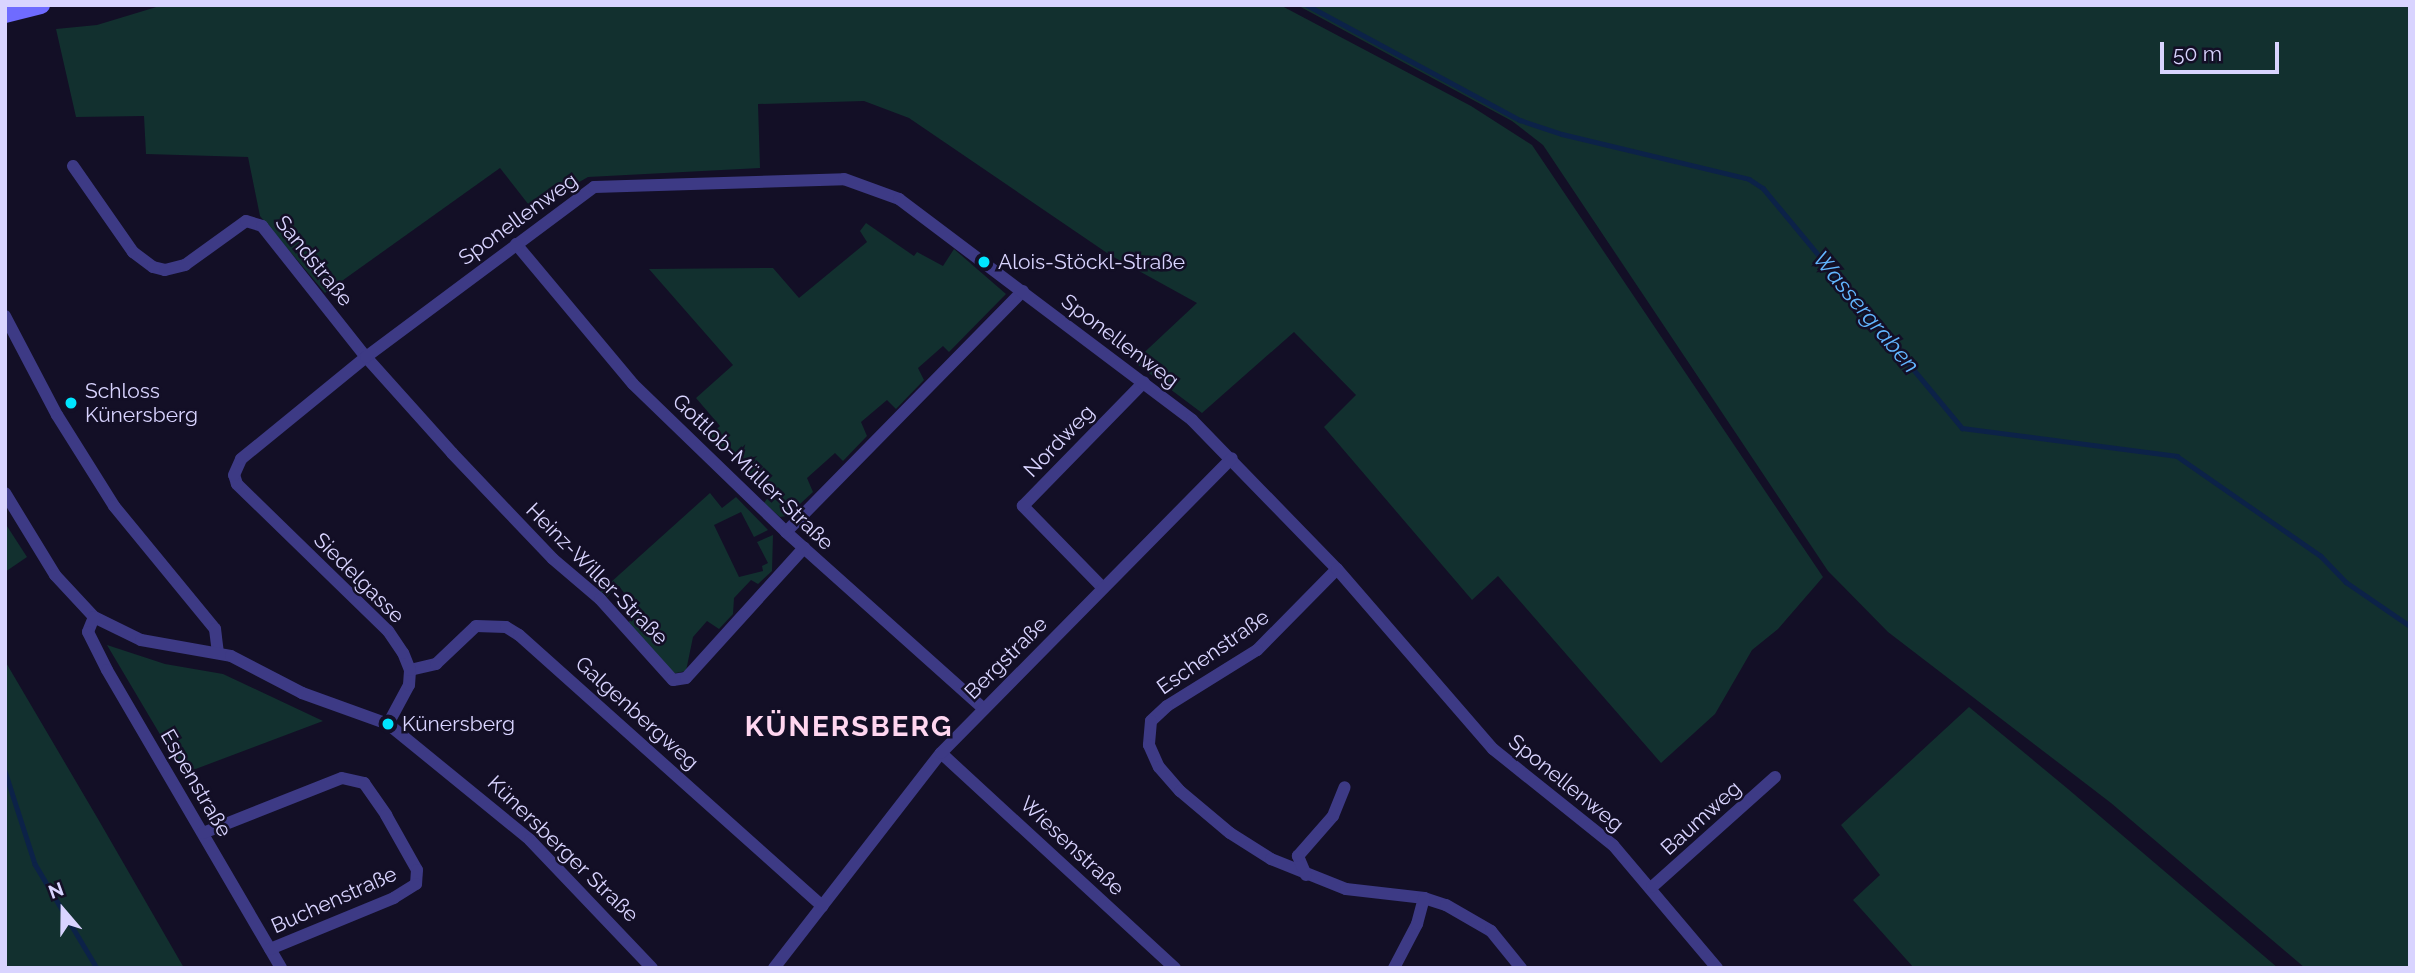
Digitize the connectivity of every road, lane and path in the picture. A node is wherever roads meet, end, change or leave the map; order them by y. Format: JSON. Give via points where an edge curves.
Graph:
{"nodes":[{"id":1,"x":41,"y":5,"type":"edge"},
{"id":2,"x":5,"y":14,"type":"edge"},
{"id":3,"x":73,"y":166,"type":"dead end"},
{"id":4,"x":516,"y":244,"type":"junction"},
{"id":5,"x":1023,"y":292,"type":"junction"},
{"id":6,"x":5,"y":316,"type":"edge"},
{"id":7,"x":366,"y":357,"type":"junction"},
{"id":8,"x":1144,"y":382,"type":"junction"},
{"id":9,"x":1233,"y":458,"type":"junction"},
{"id":10,"x":234,"y":475,"type":"joint"},
{"id":11,"x":5,"y":493,"type":"edge"},
{"id":12,"x":786,"y":532,"type":"junction"},
{"id":13,"x":804,"y":548,"type":"junction"},
{"id":14,"x":1337,"y":569,"type":"junction"},
{"id":15,"x":1103,"y":587,"type":"junction"},
{"id":16,"x":94,"y":617,"type":"junction"},
{"id":17,"x":218,"y":653,"type":"junction"},
{"id":18,"x":410,"y":670,"type":"junction"},
{"id":19,"x":983,"y":708,"type":"junction"},
{"id":20,"x":388,"y":724,"type":"junction"},
{"id":21,"x":942,"y":753,"type":"junction"},
{"id":22,"x":1775,"y":777,"type":"dead end"},
{"id":23,"x":1345,"y":787,"type":"dead end"},
{"id":24,"x":203,"y":834,"type":"junction"},
{"id":25,"x":1306,"y":875,"type":"junction"},
{"id":26,"x":1652,"y":887,"type":"junction"},
{"id":27,"x":1424,"y":898,"type":"junction"},
{"id":28,"x":822,"y":906,"type":"junction"},
{"id":29,"x":270,"y":949,"type":"junction"},
{"id":30,"x":281,"y":968,"type":"edge"},
{"id":31,"x":652,"y":968,"type":"edge"},
{"id":32,"x":774,"y":968,"type":"edge"},
{"id":33,"x":1175,"y":968,"type":"edge"},
{"id":34,"x":1394,"y":968,"type":"edge"},
{"id":35,"x":1521,"y":968,"type":"edge"},
{"id":36,"x":1717,"y":968,"type":"edge"}],
"edges":[{"from":1,"to":2,"type":"street"},
{"from":3,"to":7,"type":"street","name":"Sandstraße","via":[[133,252],[153,267],[165,270],[185,265],[239,224],[255,220]]},
{"from":4,"to":5,"type":"street","name":"Sponellenweg","via":[[594,187],[844,179],[898,199]]},
{"from":4,"to":7,"type":"street","name":"Sponellenweg"},
{"from":4,"to":12,"type":"street","name":"Gottlob-Müller-Straße","via":[[633,384]]},
{"from":5,"to":8,"type":"street","name":"Sponellenweg"},
{"from":5,"to":12,"type":"street"},
{"from":6,"to":17,"type":"street","via":[[57,415],[139,541],[215,629]]},
{"from":7,"to":10,"type":"street","name":"Sponellenweg","via":[[241,459]]},
{"from":7,"to":13,"type":"street","name":"Heinz-Willer-Straße","via":[[553,559],[600,598],[673,680],[687,678]]},
{"from":8,"to":9,"type":"street","name":"Sponellenweg"},
{"from":8,"to":15,"type":"street","name":"Nordweg","via":[[1023,506]]},
{"from":9,"to":14,"type":"street","name":"Sponellenweg"},
{"from":9,"to":15,"type":"street","name":"Bergstraße"},
{"from":10,"to":18,"type":"street","name":"Siedelgasse","via":[[237,484],[388,631]]},
{"from":11,"to":16,"type":"street","name":"Künersberger Straße","via":[[55,575]]},
{"from":12,"to":13,"type":"street","name":"Gottlob-Müller-Straße"},
{"from":13,"to":19,"type":"street","name":"Gottlob-Müller-Straße"},
{"from":14,"to":25,"type":"street","name":"Eschenstraße","via":[[1257,650],[1167,706],[1151,721],[1149,745],[1159,767],[1180,791],[1230,833]]},
{"from":14,"to":26,"type":"street","name":"Sponellenweg","via":[[1493,749],[1613,845]]},
{"from":15,"to":19,"type":"street","name":"Bergstraße"},
{"from":16,"to":17,"type":"street","name":"Künersberger Straße","via":[[141,640]]},
{"from":16,"to":24,"type":"street","name":"Espenstraße","via":[[88,627],[90,638]]},
{"from":17,"to":20,"type":"street","name":"Künersberger Straße","via":[[260,668],[323,702]]},
{"from":18,"to":20,"type":"street","via":[[404,700]]},
{"from":18,"to":28,"type":"street","name":"Galgenbergweg","via":[[436,664],[476,626],[512,631]]},
{"from":19,"to":21,"type":"street","name":"Bergstraße"},
{"from":20,"to":31,"type":"street","name":"Künersberger Straße","via":[[530,839]]},
{"from":21,"to":28,"type":"street","name":"Bergstraße"},
{"from":21,"to":33,"type":"street","name":"Wiesenstraße"},
{"from":22,"to":26,"type":"street","name":"Baumweg"},
{"from":23,"to":25,"type":"street","via":[[1333,816],[1298,856]]},
{"from":24,"to":29,"type":"street","name":"Espenstraße"},
{"from":24,"to":29,"type":"street","name":"Buchenstraße","via":[[342,778],[364,783],[386,815],[417,870],[416,884],[394,898]]},
{"from":25,"to":27,"type":"street","name":"Eschenstraße","via":[[1346,889]]},
{"from":26,"to":36,"type":"street","name":"Sponellenweg"},
{"from":27,"to":34,"type":"street"},
{"from":27,"to":35,"type":"street","name":"Eschenstraße","via":[[1475,919]]},
{"from":28,"to":32,"type":"street","name":"Bergstraße"},
{"from":29,"to":30,"type":"street","name":"Espenstraße"}]}
